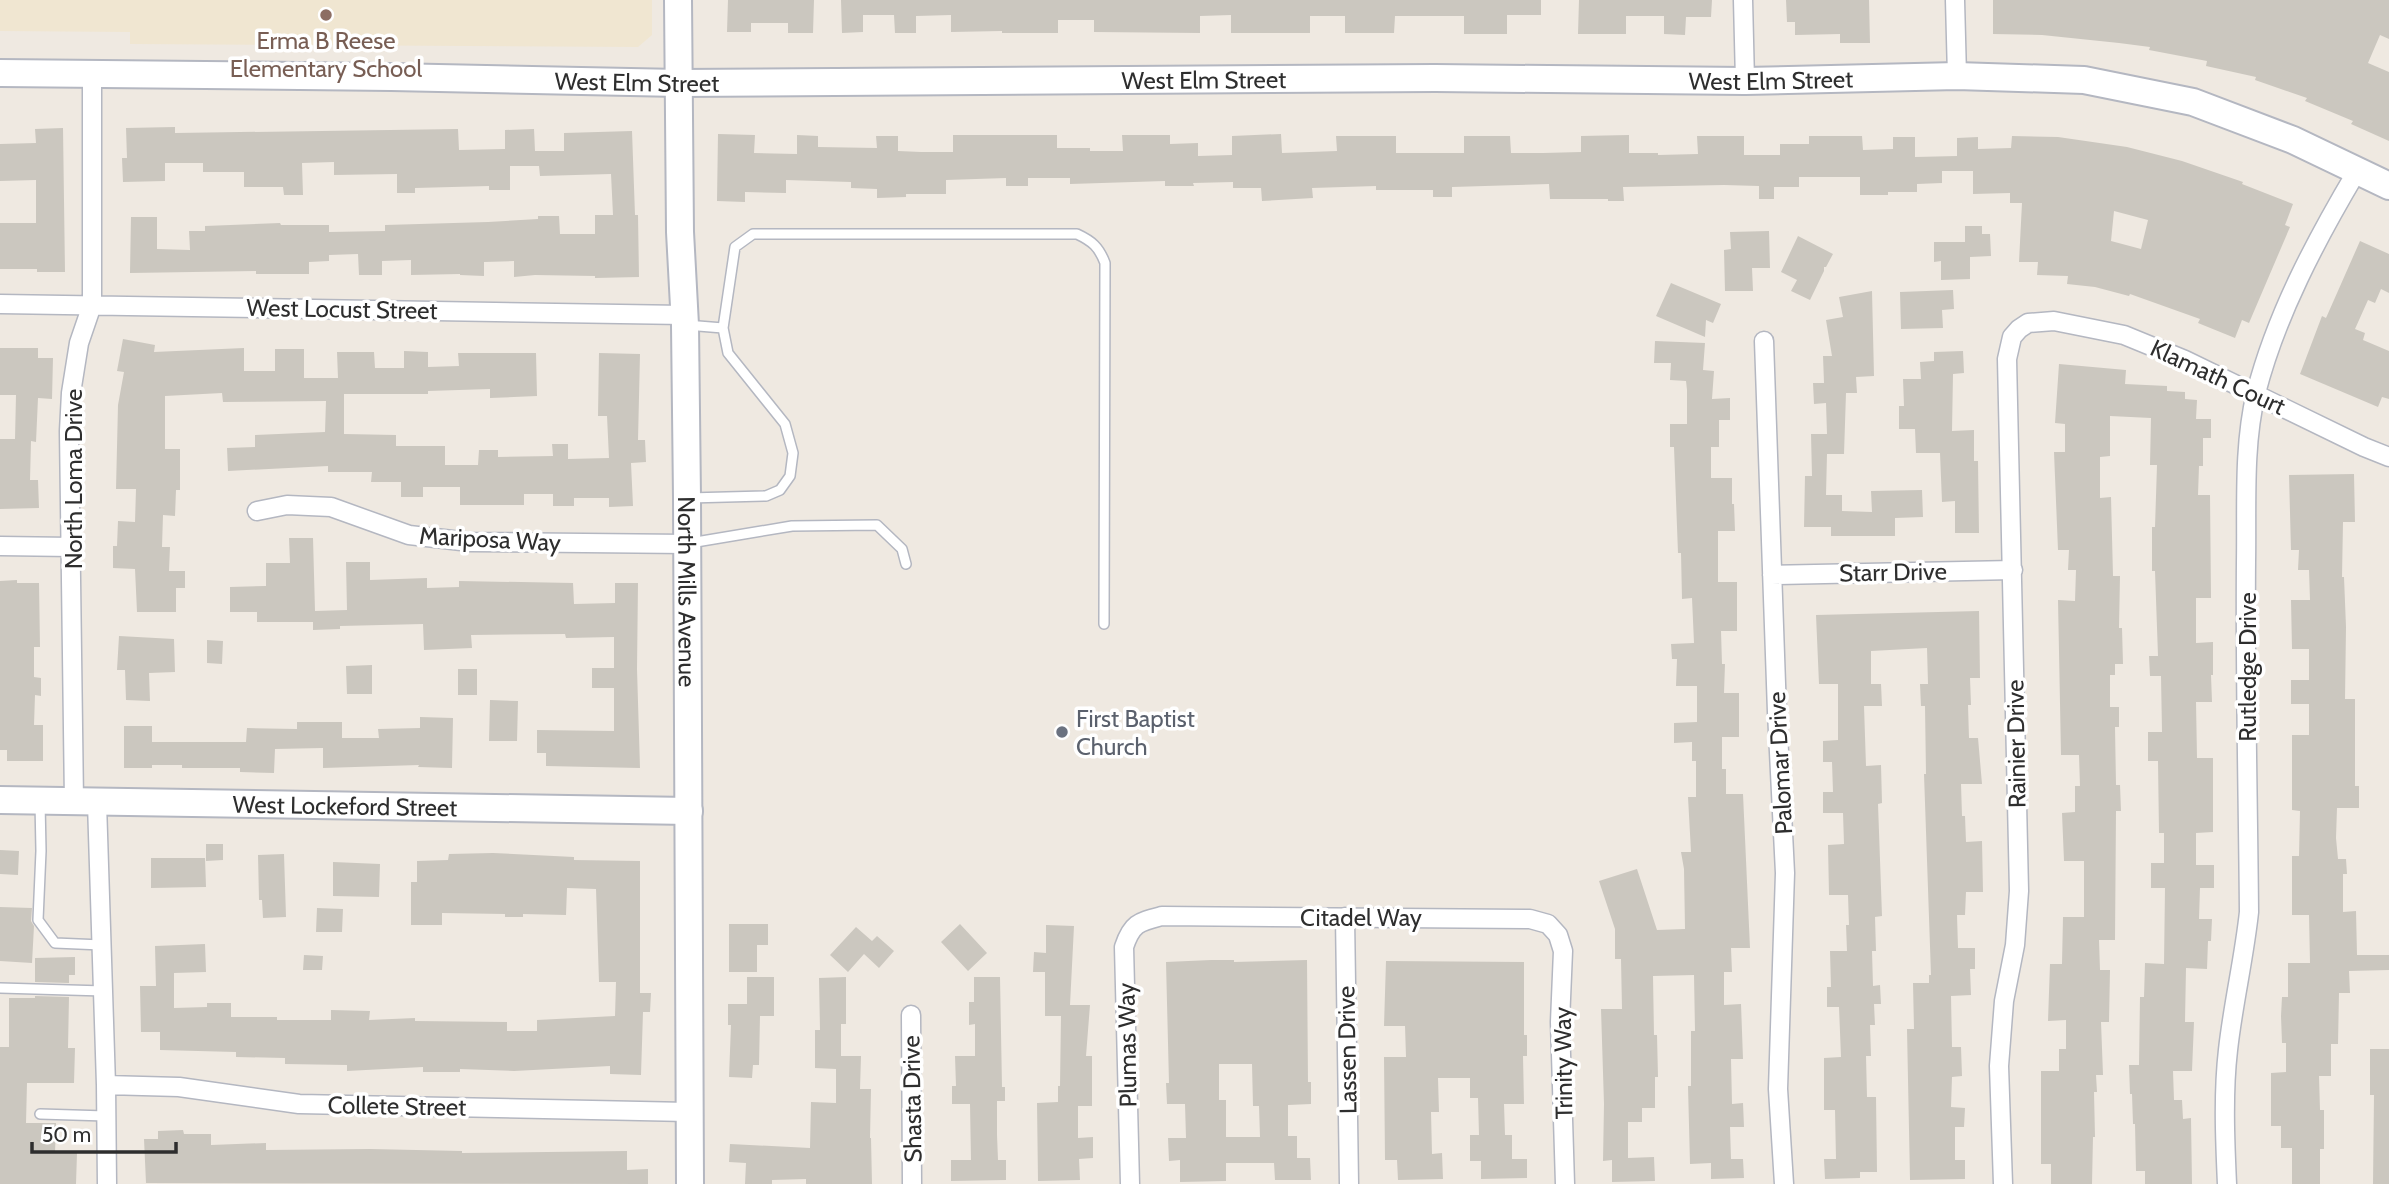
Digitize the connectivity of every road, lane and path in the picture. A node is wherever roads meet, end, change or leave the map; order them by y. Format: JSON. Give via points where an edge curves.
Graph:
{"nodes":[{"id":1,"x":678,"y":0,"type":"edge"},
{"id":2,"x":1744,"y":0,"type":"edge"},
{"id":3,"x":1955,"y":0,"type":"edge"},
{"id":4,"x":0,"y":73,"type":"edge"},
{"id":5,"x":92,"y":74,"type":"junction"},
{"id":6,"x":1957,"y":76,"type":"junction"},
{"id":7,"x":1745,"y":81,"type":"junction"},
{"id":8,"x":678,"y":83,"type":"junction"},
{"id":9,"x":2357,"y":171,"type":"junction"},
{"id":10,"x":2389,"y":186,"type":"edge"},
{"id":11,"x":0,"y":303,"type":"edge"},
{"id":12,"x":92,"y":305,"type":"junction"},
{"id":13,"x":685,"y":320,"type":"junction"},
{"id":14,"x":2040,"y":322,"type":"joint"},
{"id":15,"x":723,"y":328,"type":"junction"},
{"id":16,"x":1764,"y":341,"type":"dead end"},
{"id":17,"x":2256,"y":394,"type":"junction"},
{"id":18,"x":2389,"y":457,"type":"edge"},
{"id":19,"x":687,"y":498,"type":"junction"},
{"id":20,"x":257,"y":511,"type":"dead end"},
{"id":21,"x":687,"y":544,"type":"junction"},
{"id":22,"x":0,"y":546,"type":"edge"},
{"id":23,"x":72,"y":547,"type":"junction"},
{"id":24,"x":906,"y":564,"type":"dead end"},
{"id":25,"x":2013,"y":570,"type":"junction"},
{"id":26,"x":1772,"y":575,"type":"junction"},
{"id":27,"x":1104,"y":624,"type":"dead end"},
{"id":28,"x":0,"y":800,"type":"edge"},
{"id":29,"x":40,"y":800,"type":"junction"},
{"id":30,"x":86,"y":802,"type":"junction"},
{"id":31,"x":689,"y":811,"type":"junction"},
{"id":32,"x":1345,"y":917,"type":"junction"},
{"id":33,"x":1151,"y":919,"type":"joint"},
{"id":34,"x":1560,"y":943,"type":"joint"},
{"id":35,"x":102,"y":944,"type":"junction"},
{"id":36,"x":0,"y":988,"type":"edge"},
{"id":37,"x":104,"y":991,"type":"junction"},
{"id":38,"x":911,"y":1015,"type":"dead end"},
{"id":39,"x":106,"y":1085,"type":"junction"},
{"id":40,"x":688,"y":1112,"type":"junction"},
{"id":41,"x":40,"y":1114,"type":"dead end"},
{"id":42,"x":106,"y":1116,"type":"junction"},
{"id":43,"x":107,"y":1184,"type":"edge"},
{"id":44,"x":690,"y":1184,"type":"edge"},
{"id":45,"x":912,"y":1184,"type":"edge"},
{"id":46,"x":1130,"y":1184,"type":"edge"},
{"id":47,"x":1349,"y":1184,"type":"edge"},
{"id":48,"x":1565,"y":1184,"type":"edge"},
{"id":49,"x":1784,"y":1184,"type":"edge"},
{"id":50,"x":2003,"y":1184,"type":"edge"},
{"id":51,"x":2227,"y":1184,"type":"edge"}],
"edges":[{"from":1,"to":8,"type":"street","name":"North Mills Avenue"},
{"from":2,"to":7,"type":"street"},
{"from":3,"to":6,"type":"street"},
{"from":4,"to":5,"type":"street","name":"West Elm Street"},
{"from":5,"to":8,"type":"street","name":"West Elm Street"},
{"from":5,"to":12,"type":"street","name":"North Loma Drive"},
{"from":6,"to":7,"type":"street","name":"West Elm Street"},
{"from":6,"to":9,"type":"street","name":"West Elm Street","via":[[2084,80],[2193,102]]},
{"from":7,"to":8,"type":"street","name":"West Elm Street","via":[[1435,78]]},
{"from":8,"to":13,"type":"street","name":"North Mills Avenue"},
{"from":9,"to":10,"type":"street","name":"West Elm Street"},
{"from":9,"to":17,"type":"street","name":"Rutledge Drive","via":[[2306,264]]},
{"from":11,"to":12,"type":"street","name":"West Locust Street"},
{"from":12,"to":13,"type":"street","name":"West Locust Street"},
{"from":12,"to":23,"type":"street","name":"North Loma Drive","via":[[79,343],[71,393]]},
{"from":13,"to":15,"type":"lane"},
{"from":13,"to":19,"type":"street","name":"North Mills Avenue"},
{"from":14,"to":17,"type":"street","name":"Klamath Court","via":[[2124,335]]},
{"from":14,"to":25,"type":"street","name":"Rainier Drive","via":[[2019,329],[2012,337],[2007,359]]},
{"from":15,"to":19,"type":"lane","via":[[728,353],[785,424],[793,453],[790,476],[780,489],[766,496]]},
{"from":15,"to":27,"type":"lane","via":[[735,247],[753,234],[1077,234],[1093,242],[1105,263]]},
{"from":16,"to":26,"type":"street","name":"Palomar Drive"},
{"from":17,"to":18,"type":"street","name":"Klamath Court"},
{"from":17,"to":51,"type":"street","name":"Rutledge Drive","via":[[2246,554],[2249,912],[2228,1051]]},
{"from":19,"to":21,"type":"street","name":"North Mills Avenue"},
{"from":20,"to":21,"type":"street","name":"Mariposa Way","via":[[287,505],[331,507],[409,535],[470,542]]},
{"from":21,"to":24,"type":"lane","via":[[792,526],[877,525],[902,549]]},
{"from":21,"to":31,"type":"street","name":"North Mills Avenue"},
{"from":22,"to":23,"type":"street"},
{"from":23,"to":30,"type":"street","name":"North Loma Drive"},
{"from":25,"to":26,"type":"street","name":"Starr Drive"},
{"from":25,"to":50,"type":"street","name":"Rainier Drive","via":[[2019,891],[1999,1066]]},
{"from":26,"to":49,"type":"street","name":"Palomar Drive","via":[[1785,873],[1778,1089]]},
{"from":28,"to":29,"type":"street","name":"West Lockeford Street"},
{"from":29,"to":30,"type":"street","name":"West Lockeford Street"},
{"from":29,"to":35,"type":"lane","via":[[38,920],[55,943]]},
{"from":30,"to":31,"type":"street","name":"West Lockeford Street"},
{"from":30,"to":35,"type":"street","name":"North Loma Drive"},
{"from":31,"to":40,"type":"street","name":"North Mills Avenue"},
{"from":32,"to":33,"type":"street","name":"Citadel Way"},
{"from":32,"to":34,"type":"street","name":"Citadel Way","via":[[1530,919],[1548,924]]},
{"from":32,"to":47,"type":"street","name":"Lassen Drive"},
{"from":33,"to":46,"type":"street","name":"Plumas Way","via":[[1129,931],[1124,947]]},
{"from":34,"to":48,"type":"street","name":"Trinity Way"},
{"from":35,"to":37,"type":"street","name":"North Loma Drive"},
{"from":36,"to":37,"type":"lane"},
{"from":37,"to":39,"type":"street","name":"North Loma Drive"},
{"from":38,"to":45,"type":"street","name":"Shasta Drive"},
{"from":39,"to":40,"type":"street","name":"Collete Street","via":[[179,1087],[299,1104]]},
{"from":39,"to":42,"type":"street","name":"North Loma Drive"},
{"from":40,"to":44,"type":"street","name":"North Mills Avenue"},
{"from":41,"to":42,"type":"lane"},
{"from":42,"to":43,"type":"street","name":"North Loma Drive"}]}
